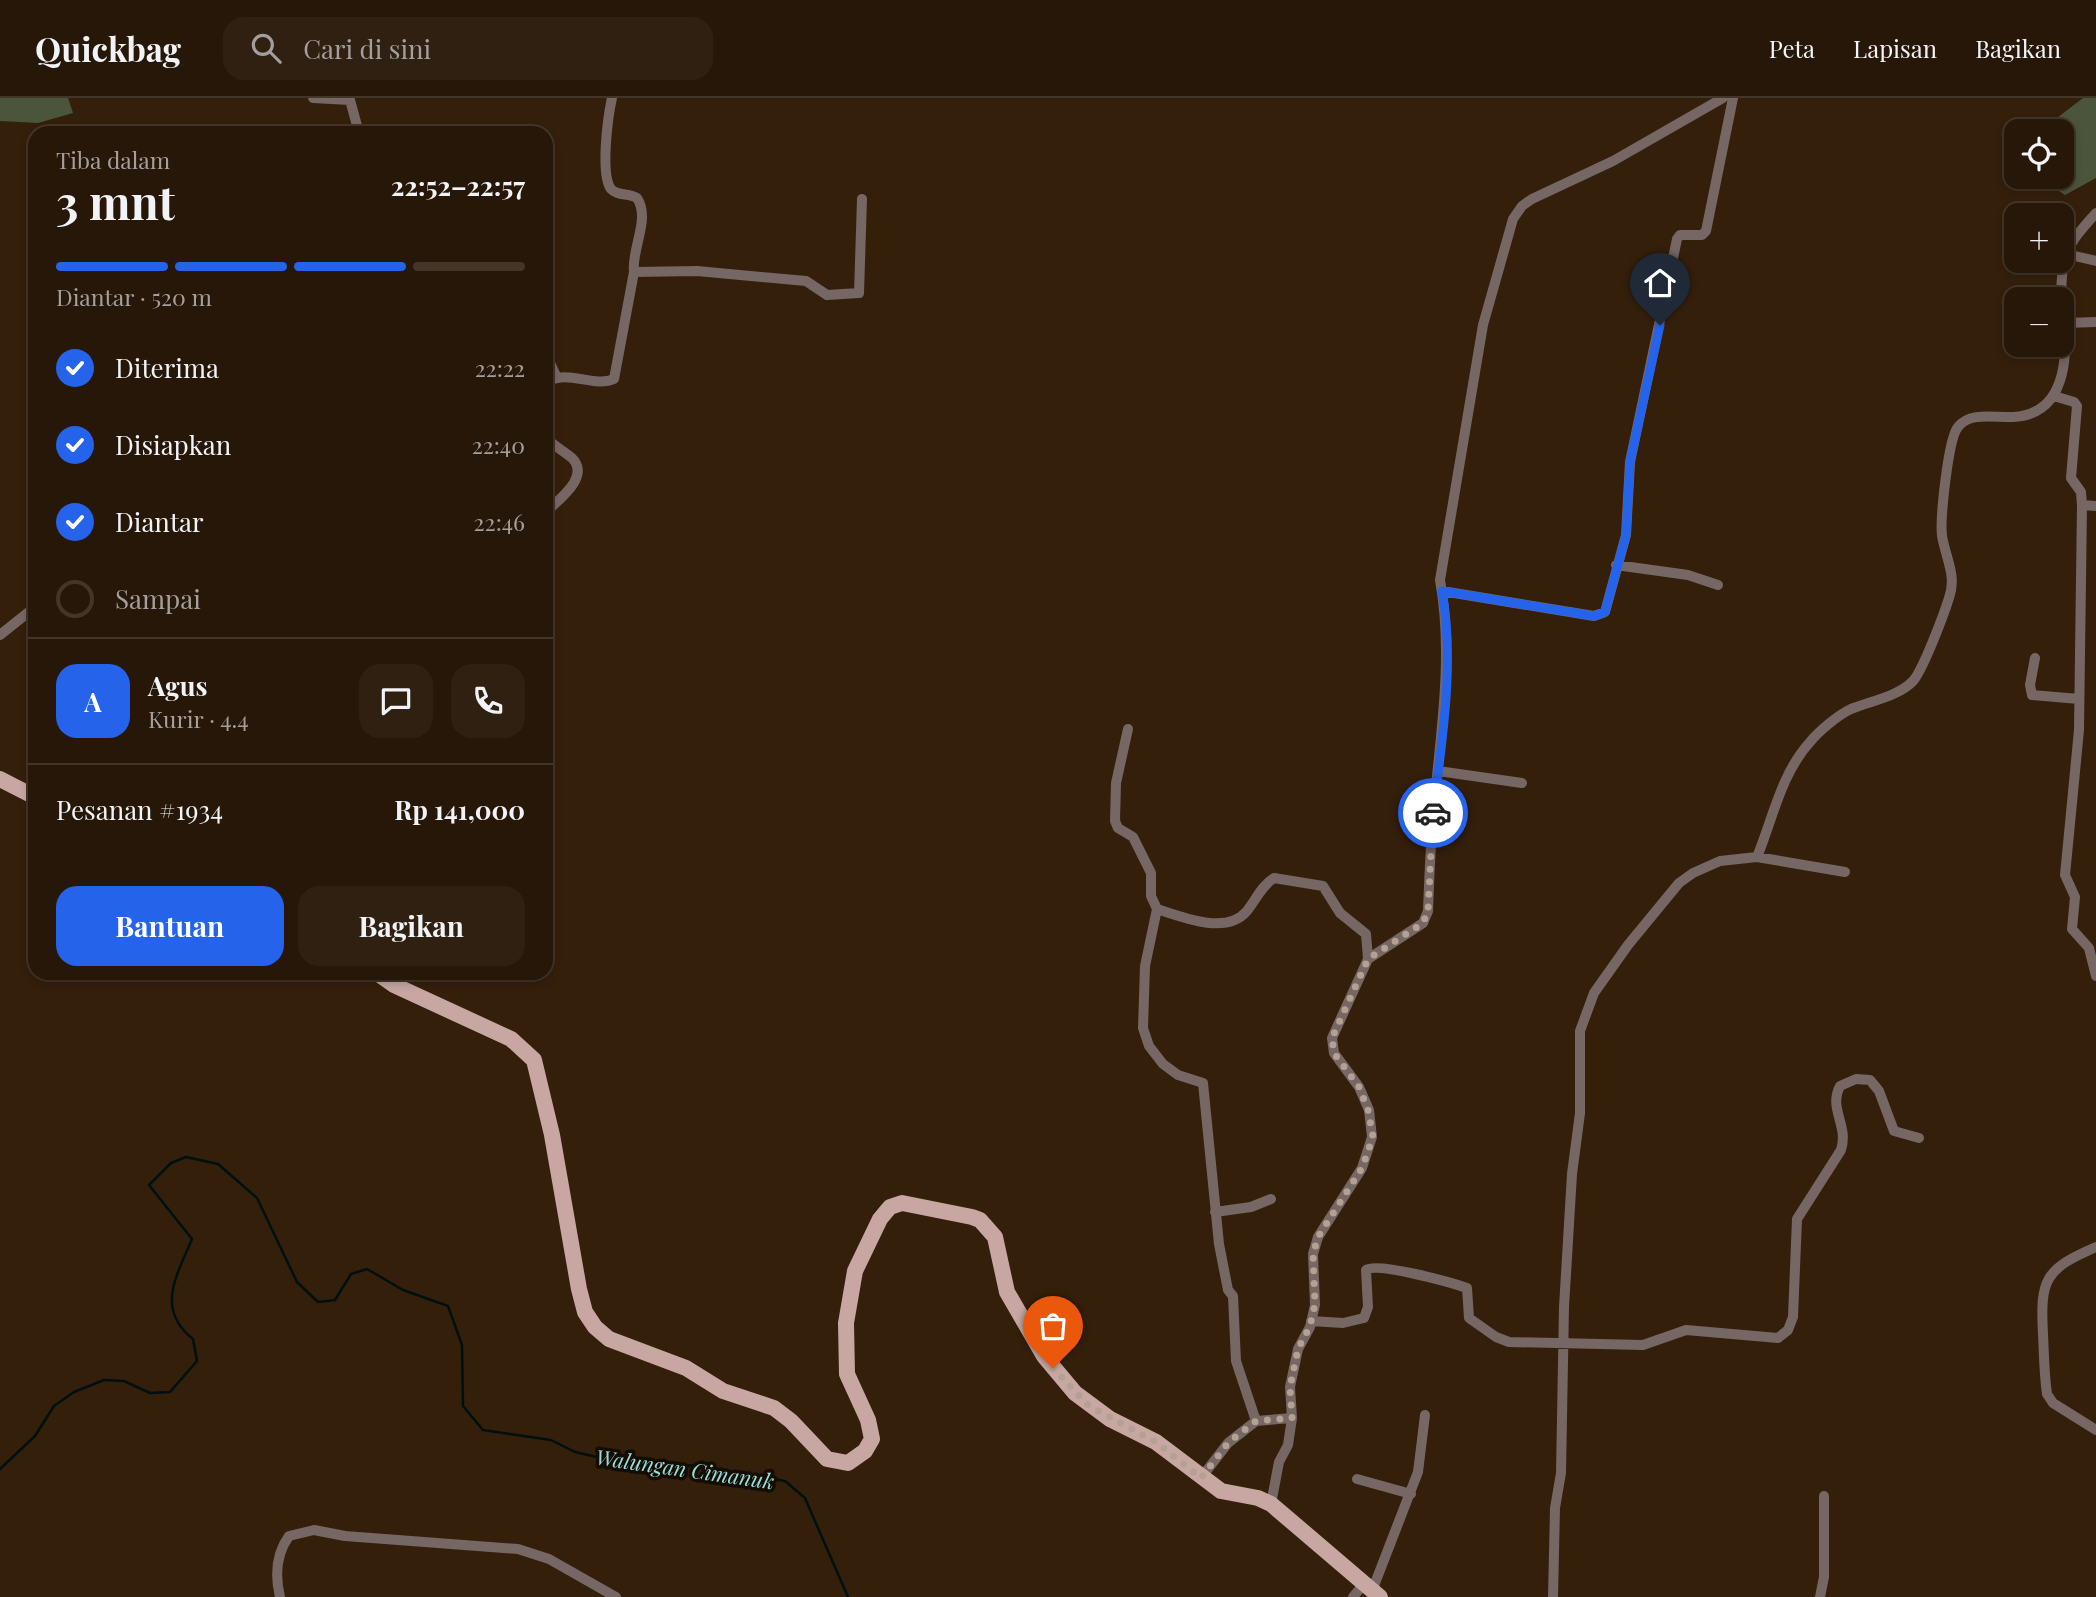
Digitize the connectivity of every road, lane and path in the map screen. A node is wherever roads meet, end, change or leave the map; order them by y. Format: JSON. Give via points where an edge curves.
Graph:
{"nodes":[{"id":1,"x":313,"y":98,"type":"edge"},
{"id":2,"x":612,"y":98,"type":"edge"},
{"id":3,"x":1723,"y":98,"type":"edge"},
{"id":4,"x":1733,"y":98,"type":"edge"},
{"id":5,"x":357,"y":126,"type":"edge"},
{"id":6,"x":862,"y":199,"type":"dead end"},
{"id":7,"x":2096,"y":214,"type":"edge"},
{"id":8,"x":2074,"y":237,"type":"edge"},
{"id":9,"x":2074,"y":256,"type":"edge"},
{"id":10,"x":2096,"y":261,"type":"edge"},
{"id":11,"x":634,"y":272,"type":"junction"},
{"id":12,"x":2096,"y":322,"type":"edge"},
{"id":13,"x":2074,"y":323,"type":"edge"},
{"id":14,"x":2066,"y":357,"type":"edge"},
{"id":15,"x":553,"y":369,"type":"edge"},
{"id":16,"x":557,"y":378,"type":"junction"},
{"id":17,"x":553,"y":380,"type":"edge"},
{"id":18,"x":2054,"y":396,"type":"junction"},
{"id":19,"x":553,"y":443,"type":"edge"},
{"id":20,"x":2082,"y":505,"type":"junction"},
{"id":21,"x":553,"y":506,"type":"edge"},
{"id":22,"x":2096,"y":506,"type":"edge"},
{"id":23,"x":1616,"y":565,"type":"junction"},
{"id":24,"x":1718,"y":585,"type":"dead end"},
{"id":25,"x":1442,"y":591,"type":"junction"},
{"id":26,"x":28,"y":613,"type":"edge"},
{"id":27,"x":0,"y":635,"type":"edge"},
{"id":28,"x":2035,"y":658,"type":"dead end"},
{"id":29,"x":2079,"y":699,"type":"junction"},
{"id":30,"x":1128,"y":729,"type":"dead end"},
{"id":31,"x":1438,"y":771,"type":"junction"},
{"id":32,"x":0,"y":779,"type":"edge"},
{"id":33,"x":1522,"y":783,"type":"dead end"},
{"id":34,"x":28,"y":793,"type":"edge"},
{"id":35,"x":1757,"y":857,"type":"junction"},
{"id":36,"x":1845,"y":872,"type":"dead end"},
{"id":37,"x":1157,"y":909,"type":"junction"},
{"id":38,"x":1368,"y":959,"type":"junction"},
{"id":39,"x":2096,"y":975,"type":"edge"},
{"id":40,"x":387,"y":980,"type":"edge"},
{"id":41,"x":1919,"y":1138,"type":"dead end"},
{"id":42,"x":1271,"y":1199,"type":"dead end"},
{"id":43,"x":1215,"y":1212,"type":"junction"},
{"id":44,"x":2096,"y":1247,"type":"edge"},
{"id":45,"x":1311,"y":1321,"type":"junction"},
{"id":46,"x":1565,"y":1343,"type":"junction"},
{"id":47,"x":1425,"y":1415,"type":"dead end"},
{"id":48,"x":1292,"y":1418,"type":"junction"},
{"id":49,"x":1256,"y":1421,"type":"junction"},
{"id":50,"x":2096,"y":1430,"type":"edge"},
{"id":51,"x":1201,"y":1478,"type":"junction"},
{"id":52,"x":1357,"y":1479,"type":"dead end"},
{"id":53,"x":1410,"y":1494,"type":"junction"},
{"id":54,"x":1824,"y":1496,"type":"dead end"},
{"id":55,"x":1271,"y":1504,"type":"junction"},
{"id":56,"x":1367,"y":1593,"type":"edge"},
{"id":57,"x":1555,"y":1594,"type":"edge"},
{"id":58,"x":280,"y":1597,"type":"edge"},
{"id":59,"x":616,"y":1597,"type":"edge"},
{"id":60,"x":1820,"y":1597,"type":"edge"}],
"edges":[{"from":1,"to":5,"type":"street","via":[[350,100]]},
{"from":2,"to":11,"type":"street","via":[[608,182],[617,193],[637,198],[642,208]]},
{"from":3,"to":25,"type":"street","via":[[1613,161],[1532,199],[1513,219],[1483,325],[1443,552]]},
{"from":4,"to":23,"type":"street","via":[[1706,232],[1677,239],[1630,462],[1626,535]]},
{"from":6,"to":11,"type":"street","via":[[859,293],[827,295],[806,281],[787,279],[697,271]]},
{"from":7,"to":8,"type":"street"},
{"from":9,"to":10,"type":"street"},
{"from":11,"to":16,"type":"street","via":[[614,379]]},
{"from":12,"to":13,"type":"street"},
{"from":14,"to":18,"type":"street"},
{"from":15,"to":16,"type":"street"},
{"from":16,"to":17,"type":"street"},
{"from":18,"to":20,"type":"street","via":[[2077,407],[2071,478],[2081,492]]},
{"from":18,"to":35,"type":"street","via":[[2035,412],[1973,417],[1958,426],[1951,441],[1942,533],[1954,579],[1915,680],[1900,691],[1847,710],[1811,740],[1791,765]]},
{"from":19,"to":21,"type":"street","via":[[573,460],[577,470],[571,489]]},
{"from":20,"to":22,"type":"street"},
{"from":20,"to":29,"type":"street"},
{"from":23,"to":24,"type":"street","via":[[1688,575]]},
{"from":23,"to":25,"type":"street","via":[[1607,608],[1599,617]]},
{"from":25,"to":31,"type":"street","via":[[1446,669]]},
{"from":26,"to":27,"type":"street"},
{"from":28,"to":29,"type":"street","via":[[2032,695]]},
{"from":29,"to":39,"type":"street","via":[[2065,875],[2075,897],[2072,929],[2090,948]]},
{"from":30,"to":37,"type":"street","via":[[1116,783],[1115,821],[1133,838],[1151,873],[1151,895]]},
{"from":31,"to":33,"type":"street"},
{"from":31,"to":38,"type":"street","via":[[1428,911],[1423,923]]},
{"from":32,"to":34,"type":"main road"},
{"from":35,"to":36,"type":"street"},
{"from":35,"to":46,"type":"street","via":[[1720,862],[1679,883],[1594,993],[1580,1031],[1580,1113],[1569,1226]]},
{"from":37,"to":38,"type":"street","via":[[1184,918],[1227,922],[1244,914],[1274,878],[1317,883],[1329,891],[1340,913],[1366,934]]},
{"from":37,"to":43,"type":"street","via":[[1145,966],[1145,1040],[1163,1064],[1178,1075],[1203,1083]]},
{"from":38,"to":45,"type":"street","via":[[1331,1046],[1359,1087],[1373,1137],[1362,1168],[1318,1237],[1313,1254]]},
{"from":40,"to":51,"type":"main road","via":[[511,1039],[534,1060],[582,1305],[595,1327],[609,1339],[686,1368],[723,1391],[774,1408],[821,1454],[835,1463],[848,1463],[860,1456],[872,1438],[847,1374],[846,1323],[855,1271],[885,1212],[902,1203],[942,1210],[980,1220],[991,1231],[1007,1292],[1061,1379],[1089,1406],[1149,1437]]},
{"from":41,"to":46,"type":"street","via":[[1894,1131],[1880,1091],[1870,1080],[1856,1079],[1840,1086],[1834,1101],[1844,1140],[1797,1219],[1794,1308],[1783,1335],[1771,1338],[1686,1330],[1643,1345]]},
{"from":42,"to":43,"type":"street"},
{"from":43,"to":49,"type":"street","via":[[1224,1275],[1233,1296],[1237,1361]]},
{"from":44,"to":50,"type":"street","via":[[2071,1256],[2048,1279],[2041,1304],[2047,1394],[2065,1412]]},
{"from":45,"to":46,"type":"street","via":[[1343,1323],[1364,1318],[1368,1307],[1366,1268],[1386,1268],[1467,1288],[1467,1315],[1502,1341]]},
{"from":45,"to":48,"type":"street","via":[[1298,1349],[1290,1387]]},
{"from":46,"to":57,"type":"street"},
{"from":47,"to":53,"type":"street","via":[[1421,1462]]},
{"from":48,"to":49,"type":"street"},
{"from":48,"to":55,"type":"street"},
{"from":49,"to":51,"type":"street","via":[[1228,1443]]},
{"from":51,"to":55,"type":"main road","via":[[1221,1491]]},
{"from":52,"to":53,"type":"street"},
{"from":53,"to":56,"type":"street"},
{"from":54,"to":60,"type":"street"},
{"from":55,"to":56,"type":"main road","via":[[1311,1536]]},
{"from":58,"to":59,"type":"street","via":[[277,1566],[284,1543],[289,1536],[314,1530],[518,1549],[549,1559]]}]}
